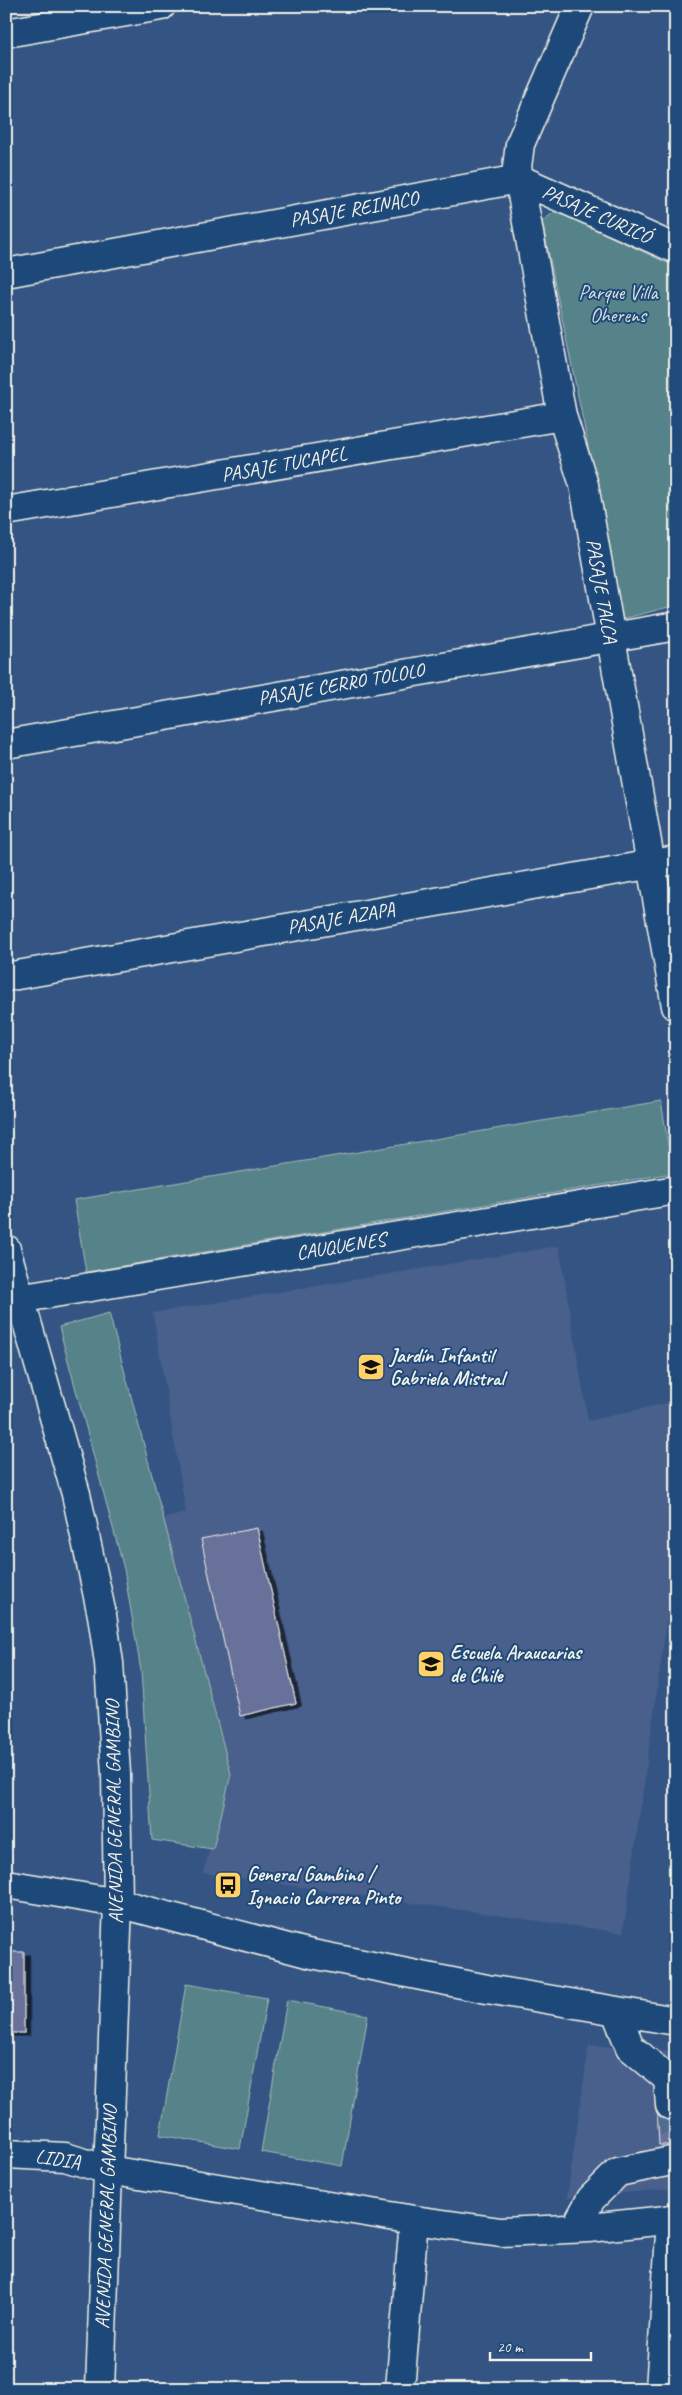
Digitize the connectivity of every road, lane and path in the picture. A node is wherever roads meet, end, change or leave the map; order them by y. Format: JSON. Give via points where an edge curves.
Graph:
{"nodes":[{"id":1,"x":161,"y":6,"type":"edge"},
{"id":2,"x":580,"y":6,"type":"edge"},
{"id":3,"x":6,"y":33,"type":"edge"},
{"id":4,"x":518,"y":179,"type":"junction"},
{"id":5,"x":676,"y":249,"type":"edge"},
{"id":6,"x":6,"y":273,"type":"edge"},
{"id":7,"x":562,"y":416,"type":"junction"},
{"id":8,"x":6,"y":511,"type":"edge"},
{"id":9,"x":676,"y":626,"type":"edge"},
{"id":10,"x":610,"y":636,"type":"junction"},
{"id":11,"x":6,"y":744,"type":"edge"},
{"id":12,"x":663,"y":862,"type":"edge"},
{"id":13,"x":6,"y":977,"type":"edge"},
{"id":14,"x":676,"y":1006,"type":"edge"},
{"id":15,"x":676,"y":1190,"type":"edge"},
{"id":16,"x":6,"y":1249,"type":"edge"},
{"id":17,"x":13,"y":1300,"type":"edge"},
{"id":18,"x":6,"y":1884,"type":"edge"},
{"id":19,"x":118,"y":1904,"type":"junction"},
{"id":20,"x":616,"y":2012,"type":"junction"},
{"id":21,"x":676,"y":2020,"type":"edge"},
{"id":22,"x":671,"y":2084,"type":"tunnel mouth"},
{"id":23,"x":6,"y":2154,"type":"edge"},
{"id":24,"x":676,"y":2160,"type":"edge"},
{"id":25,"x":108,"y":2170,"type":"junction"},
{"id":26,"x":674,"y":2219,"type":"edge"},
{"id":27,"x":414,"y":2220,"type":"junction"},
{"id":28,"x":575,"y":2228,"type":"junction"},
{"id":29,"x":100,"y":2389,"type":"edge"},
{"id":30,"x":400,"y":2389,"type":"edge"},
{"id":31,"x":660,"y":2389,"type":"edge"}],
"edges":[{"from":1,"to":3,"type":"street"},
{"from":2,"to":4,"type":"street","via":[[520,144]]},
{"from":4,"to":5,"type":"street","name":"PASAJE CURICÓ"},
{"from":4,"to":6,"type":"street","name":"PASAJE REINACO"},
{"from":4,"to":7,"type":"street","name":"PASAJE TALCA"},
{"from":7,"to":8,"type":"street","name":"PASAJE TUCAPEL"},
{"from":7,"to":10,"type":"street","name":"PASAJE TALCA","via":[[584,485]]},
{"from":9,"to":10,"type":"street","name":"PASAJE CERRO TOLOLO"},
{"from":10,"to":11,"type":"street","name":"PASAJE CERRO TOLOLO"},
{"from":10,"to":12,"type":"street","name":"PASAJE TALCA"},
{"from":12,"to":13,"type":"street","name":"PASAJE AZAPA"},
{"from":12,"to":14,"type":"street","name":"PASAJE TALCA"},
{"from":15,"to":17,"type":"street","name":"CAUQUENES"},
{"from":16,"to":17,"type":"street","name":"AVENIDA GENERAL GAMBINO"},
{"from":17,"to":19,"type":"street","name":"AVENIDA GENERAL GAMBINO","via":[[76,1494],[102,1615],[110,1663]]},
{"from":18,"to":19,"type":"street"},
{"from":19,"to":20,"type":"street","via":[[307,1953]]},
{"from":19,"to":25,"type":"street","name":"AVENIDA GENERAL GAMBINO"},
{"from":20,"to":21,"type":"street"},
{"from":20,"to":22,"type":"street","via":[[630,2047]]},
{"from":23,"to":25,"type":"street","name":"LIDIA","via":[[64,2157]]},
{"from":24,"to":28,"type":"street","via":[[618,2172],[591,2199]]},
{"from":25,"to":27,"type":"street","name":"LIDIA"},
{"from":25,"to":29,"type":"street","name":"AVENIDA GENERAL GAMBINO"},
{"from":26,"to":28,"type":"street","name":"LIDIA"},
{"from":26,"to":31,"type":"street"},
{"from":27,"to":28,"type":"street","name":"LIDIA","via":[[501,2232]]},
{"from":27,"to":30,"type":"street"}]}
